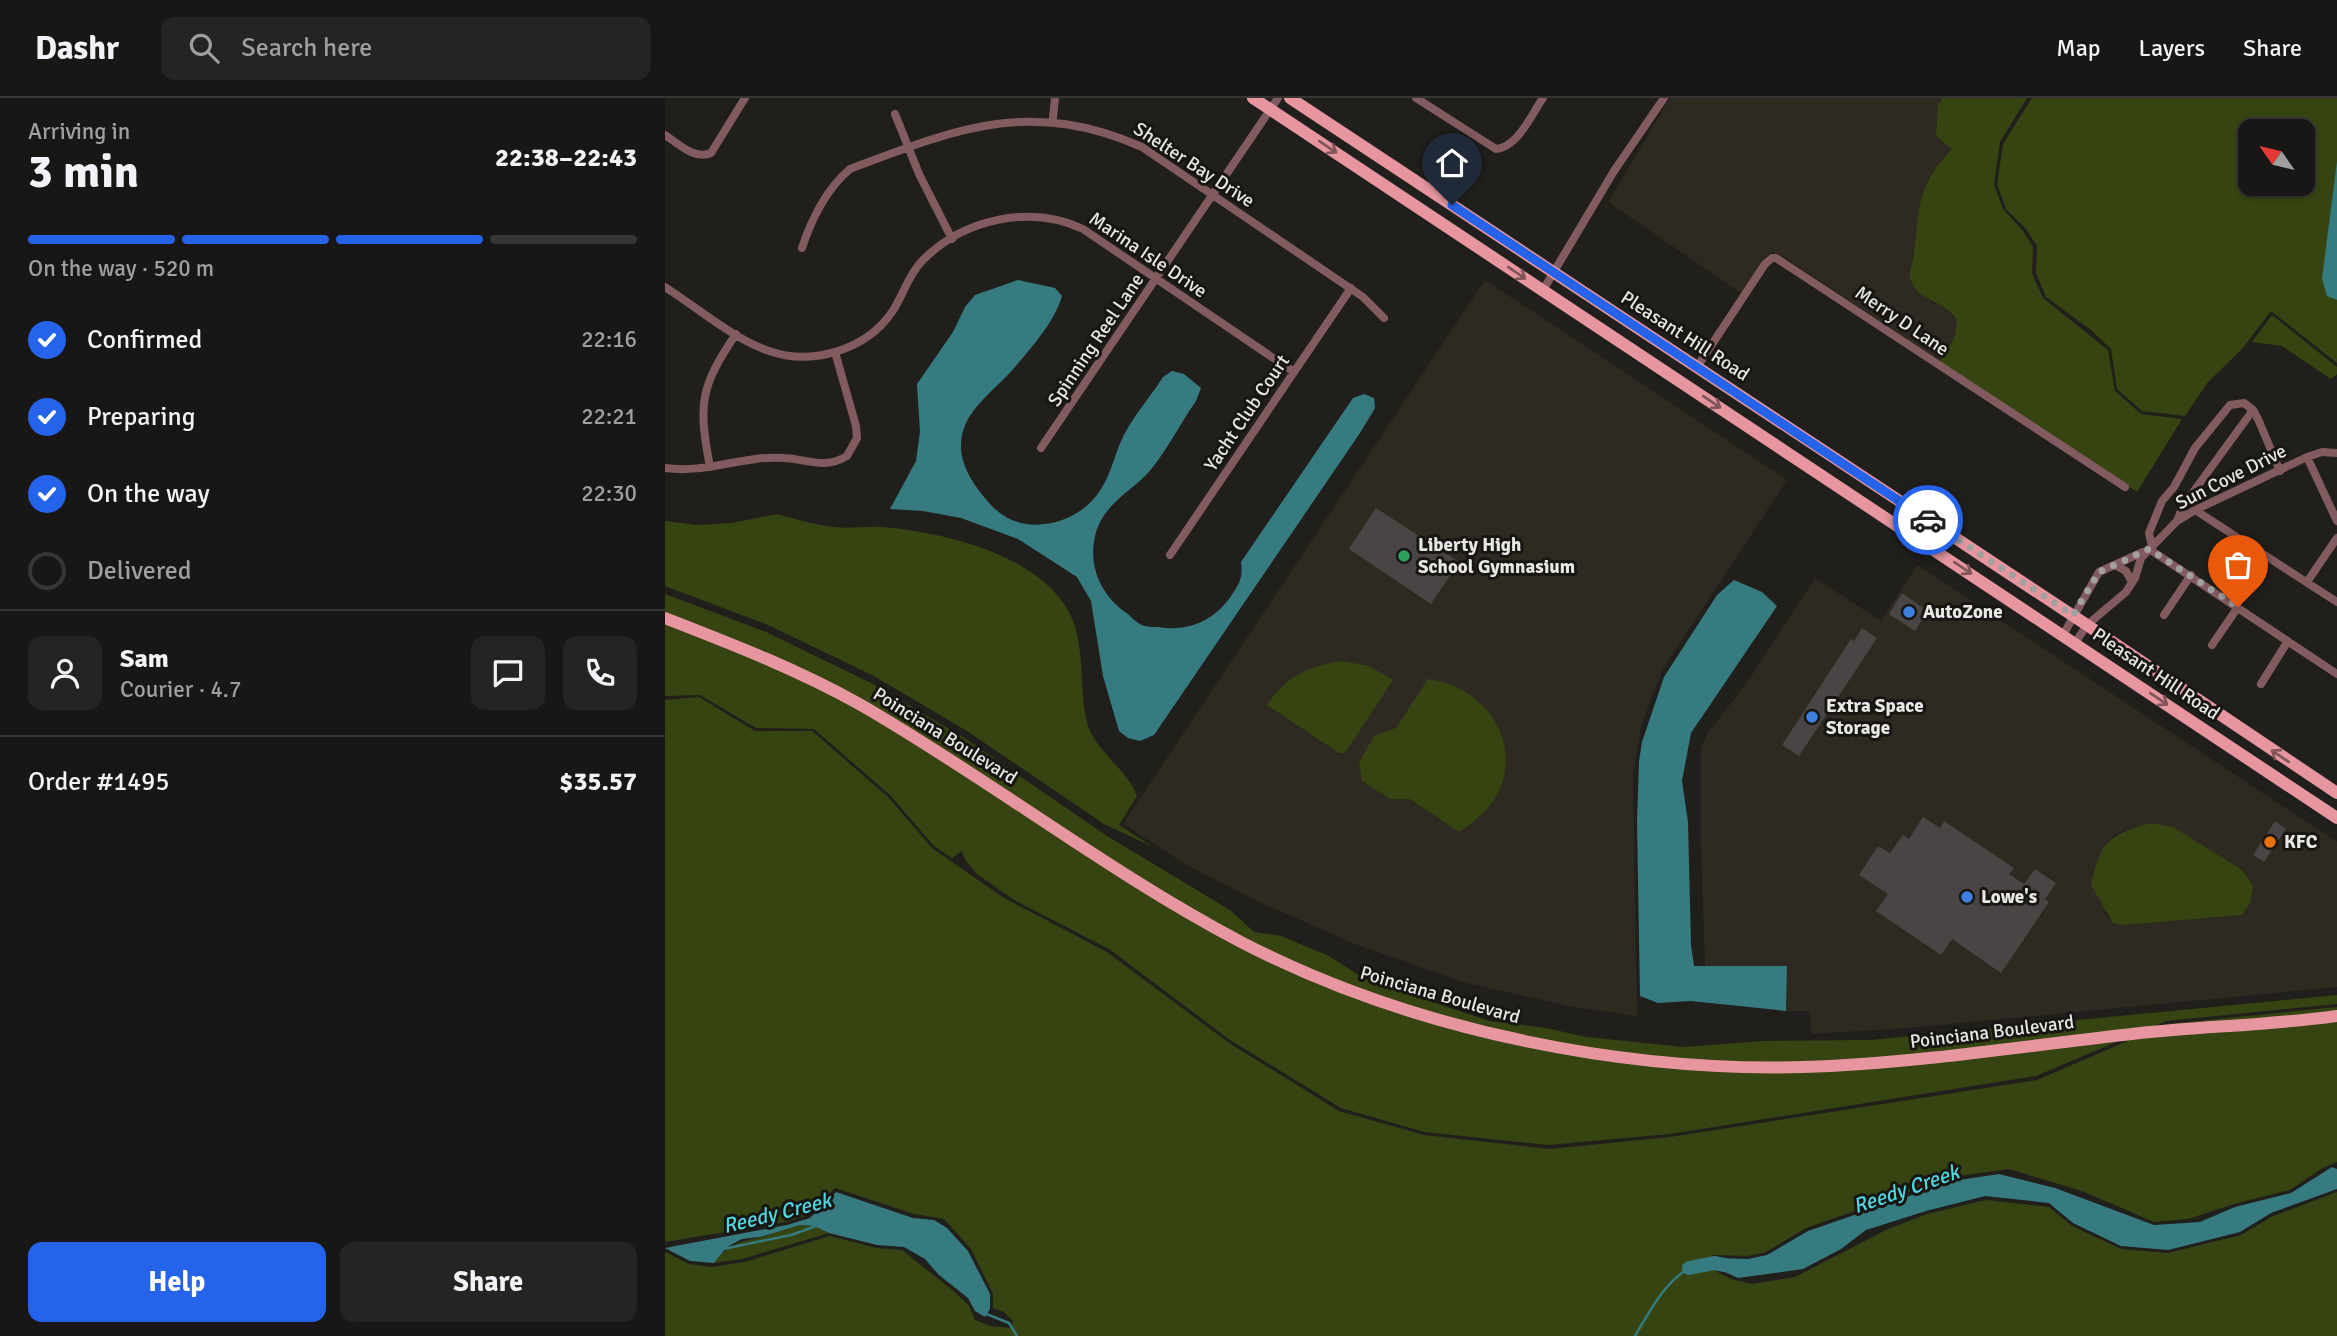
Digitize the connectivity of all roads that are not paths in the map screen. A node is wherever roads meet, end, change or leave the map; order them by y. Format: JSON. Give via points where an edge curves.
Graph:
{"nodes":[{"id":1,"x":745,"y":98,"type":"edge"},
{"id":2,"x":1055,"y":98,"type":"edge"},
{"id":3,"x":1253,"y":98,"type":"edge"},
{"id":4,"x":1278,"y":98,"type":"edge"},
{"id":5,"x":1290,"y":98,"type":"edge"},
{"id":6,"x":1416,"y":98,"type":"edge"},
{"id":7,"x":1543,"y":98,"type":"edge"},
{"id":8,"x":1664,"y":98,"type":"edge"},
{"id":9,"x":1271,"y":110,"type":"junction"},
{"id":10,"x":895,"y":114,"type":"dead end"},
{"id":11,"x":1053,"y":117,"type":"junction"},
{"id":12,"x":665,"y":135,"type":"edge"},
{"id":13,"x":909,"y":147,"type":"junction"},
{"id":14,"x":1213,"y":195,"type":"junction"},
{"id":15,"x":952,"y":239,"type":"junction"},
{"id":16,"x":802,"y":248,"type":"dead end"},
{"id":17,"x":1555,"y":273,"type":"junction"},
{"id":18,"x":1156,"y":278,"type":"junction"},
{"id":19,"x":665,"y":286,"type":"edge"},
{"id":20,"x":1351,"y":288,"type":"junction"},
{"id":21,"x":1543,"y":290,"type":"junction"},
{"id":22,"x":1384,"y":318,"type":"dead end"},
{"id":23,"x":736,"y":334,"type":"junction"},
{"id":24,"x":835,"y":352,"type":"junction"},
{"id":25,"x":1655,"y":364,"type":"junction"},
{"id":26,"x":1697,"y":367,"type":"junction"},
{"id":27,"x":1294,"y":372,"type":"junction"},
{"id":28,"x":2253,"y":410,"type":"junction"},
{"id":29,"x":1041,"y":448,"type":"dead end"},
{"id":30,"x":2337,"y":453,"type":"edge"},
{"id":31,"x":2307,"y":457,"type":"junction"},
{"id":32,"x":710,"y":467,"type":"junction"},
{"id":33,"x":665,"y":468,"type":"edge"},
{"id":34,"x":2280,"y":471,"type":"junction"},
{"id":35,"x":2125,"y":487,"type":"dead end"},
{"id":36,"x":2195,"y":510,"type":"junction"},
{"id":37,"x":2337,"y":520,"type":"edge"},
{"id":38,"x":2178,"y":522,"type":"junction"},
{"id":39,"x":2337,"y":538,"type":"edge"},
{"id":40,"x":2151,"y":547,"type":"junction"},
{"id":41,"x":1170,"y":555,"type":"dead end"},
{"id":42,"x":2115,"y":565,"type":"junction"},
{"id":43,"x":2190,"y":575,"type":"junction"},
{"id":44,"x":2132,"y":582,"type":"junction"},
{"id":45,"x":2307,"y":582,"type":"junction"},
{"id":46,"x":2337,"y":601,"type":"edge"},
{"id":47,"x":2238,"y":607,"type":"junction"},
{"id":48,"x":2073,"y":615,"type":"junction"},
{"id":49,"x":2164,"y":615,"type":"dead end"},
{"id":50,"x":665,"y":618,"type":"edge"},
{"id":51,"x":2087,"y":625,"type":"junction"},
{"id":52,"x":2063,"y":635,"type":"junction"},
{"id":53,"x":2288,"y":641,"type":"junction"},
{"id":54,"x":2075,"y":643,"type":"junction"},
{"id":55,"x":2212,"y":645,"type":"dead end"},
{"id":56,"x":2337,"y":674,"type":"edge"},
{"id":57,"x":2261,"y":684,"type":"dead end"},
{"id":58,"x":2337,"y":793,"type":"edge"},
{"id":59,"x":2337,"y":818,"type":"edge"},
{"id":60,"x":2337,"y":1016,"type":"edge"}],
"edges":[{"from":1,"to":12,"type":"street","via":[[711,153],[695,155]]},
{"from":2,"to":11,"type":"street"},
{"from":3,"to":9,"type":"main road","name":"Pleasant Hill Road"},
{"from":4,"to":9,"type":"street","name":"Spinning Reel Lane"},
{"from":5,"to":17,"type":"main road","name":"Pleasant Hill Road"},
{"from":6,"to":7,"type":"street","via":[[1496,149],[1513,141]]},
{"from":8,"to":17,"type":"street","via":[[1614,171]]},
{"from":9,"to":14,"type":"street","name":"Spinning Reel Lane"},
{"from":9,"to":21,"type":"main road","name":"Pleasant Hill Road","one_way":true},
{"from":10,"to":13,"type":"street"},
{"from":11,"to":13,"type":"street","name":"Shelter Bay Drive","via":[[977,122]]},
{"from":11,"to":14,"type":"street","name":"Shelter Bay Drive","via":[[1114,132]]},
{"from":13,"to":15,"type":"street"},
{"from":13,"to":16,"type":"street","name":"Shelter Bay Drive","via":[[843,175],[809,225]]},
{"from":14,"to":18,"type":"street","name":"Spinning Reel Lane"},
{"from":14,"to":20,"type":"street","name":"Shelter Bay Drive"},
{"from":15,"to":18,"type":"street","name":"Marina Isle Drive","via":[[1008,218],[1049,217],[1083,229]]},
{"from":15,"to":24,"type":"street","name":"Marina Isle Drive","via":[[920,263],[885,321],[859,342]]},
{"from":17,"to":21,"type":"street"},
{"from":17,"to":26,"type":"main road","name":"Pleasant Hill Road"},
{"from":18,"to":27,"type":"street","name":"Marina Isle Drive"},
{"from":18,"to":29,"type":"street","name":"Spinning Reel Lane"},
{"from":19,"to":23,"type":"street","name":"Marina Isle Drive"},
{"from":20,"to":22,"type":"street","name":"Shelter Bay Drive"},
{"from":20,"to":27,"type":"street","name":"Yacht Club Court"},
{"from":21,"to":25,"type":"main road","name":"Pleasant Hill Road"},
{"from":23,"to":24,"type":"street","name":"Marina Isle Drive","via":[[789,356]]},
{"from":23,"to":32,"type":"street","via":[[703,396],[703,433]]},
{"from":24,"to":32,"type":"street","via":[[856,426],[857,438],[847,456],[828,464],[774,458]]},
{"from":25,"to":26,"type":"main road"},
{"from":25,"to":52,"type":"main road","name":"Pleasant Hill Road","one_way":true},
{"from":26,"to":35,"type":"street","name":"Merry D Lane","via":[[1765,264],[1776,258]]},
{"from":26,"to":48,"type":"main road","name":"Pleasant Hill Road"},
{"from":27,"to":41,"type":"street","name":"Yacht Club Court"},
{"from":28,"to":34,"type":"street"},
{"from":28,"to":38,"type":"street","via":[[2183,506]]},
{"from":28,"to":40,"type":"street","via":[[2243,403],[2230,405],[2195,448],[2162,501],[2149,533]]},
{"from":30,"to":31,"type":"street","name":"Sun Cove Drive"},
{"from":31,"to":34,"type":"street","name":"Sun Cove Drive"},
{"from":31,"to":37,"type":"street"},
{"from":32,"to":33,"type":"street"},
{"from":34,"to":36,"type":"street","name":"Sun Cove Drive"},
{"from":36,"to":38,"type":"street","name":"Sun Cove Drive"},
{"from":36,"to":45,"type":"street"},
{"from":38,"to":40,"type":"street","name":"Sun Cove Drive"},
{"from":39,"to":45,"type":"street"},
{"from":40,"to":42,"type":"street","name":"Sun Cove Drive"},
{"from":40,"to":43,"type":"street"},
{"from":40,"to":44,"type":"street","name":"Sun Cove Drive"},
{"from":42,"to":44,"type":"street","via":[[2126,571]]},
{"from":42,"to":48,"type":"street","name":"Sun Cove Drive","via":[[2099,572]]},
{"from":43,"to":47,"type":"street"},
{"from":43,"to":49,"type":"street"},
{"from":44,"to":51,"type":"street","name":"Sun Cove Drive","via":[[2118,601]]},
{"from":45,"to":46,"type":"street"},
{"from":47,"to":53,"type":"street"},
{"from":47,"to":55,"type":"street"},
{"from":48,"to":51,"type":"main road","name":"Pleasant Hill Road"},
{"from":48,"to":52,"type":"street","name":"Sun Cove Drive"},
{"from":50,"to":60,"type":"main road","name":"Poinciana Boulevard","via":[[758,654],[859,704],[975,775],[1136,884],[1241,942],[1317,978],[1501,1036],[1622,1059],[1733,1067],[1825,1067]]},
{"from":51,"to":54,"type":"street","name":"Sun Cove Drive"},
{"from":58,"to":51,"type":"main road","name":"Pleasant Hill Road","one_way":true},
{"from":52,"to":54,"type":"main road","name":"Pleasant Hill Road"},
{"from":53,"to":56,"type":"street"},
{"from":53,"to":57,"type":"street"},
{"from":54,"to":59,"type":"main road","name":"Pleasant Hill Road","one_way":true}]}
